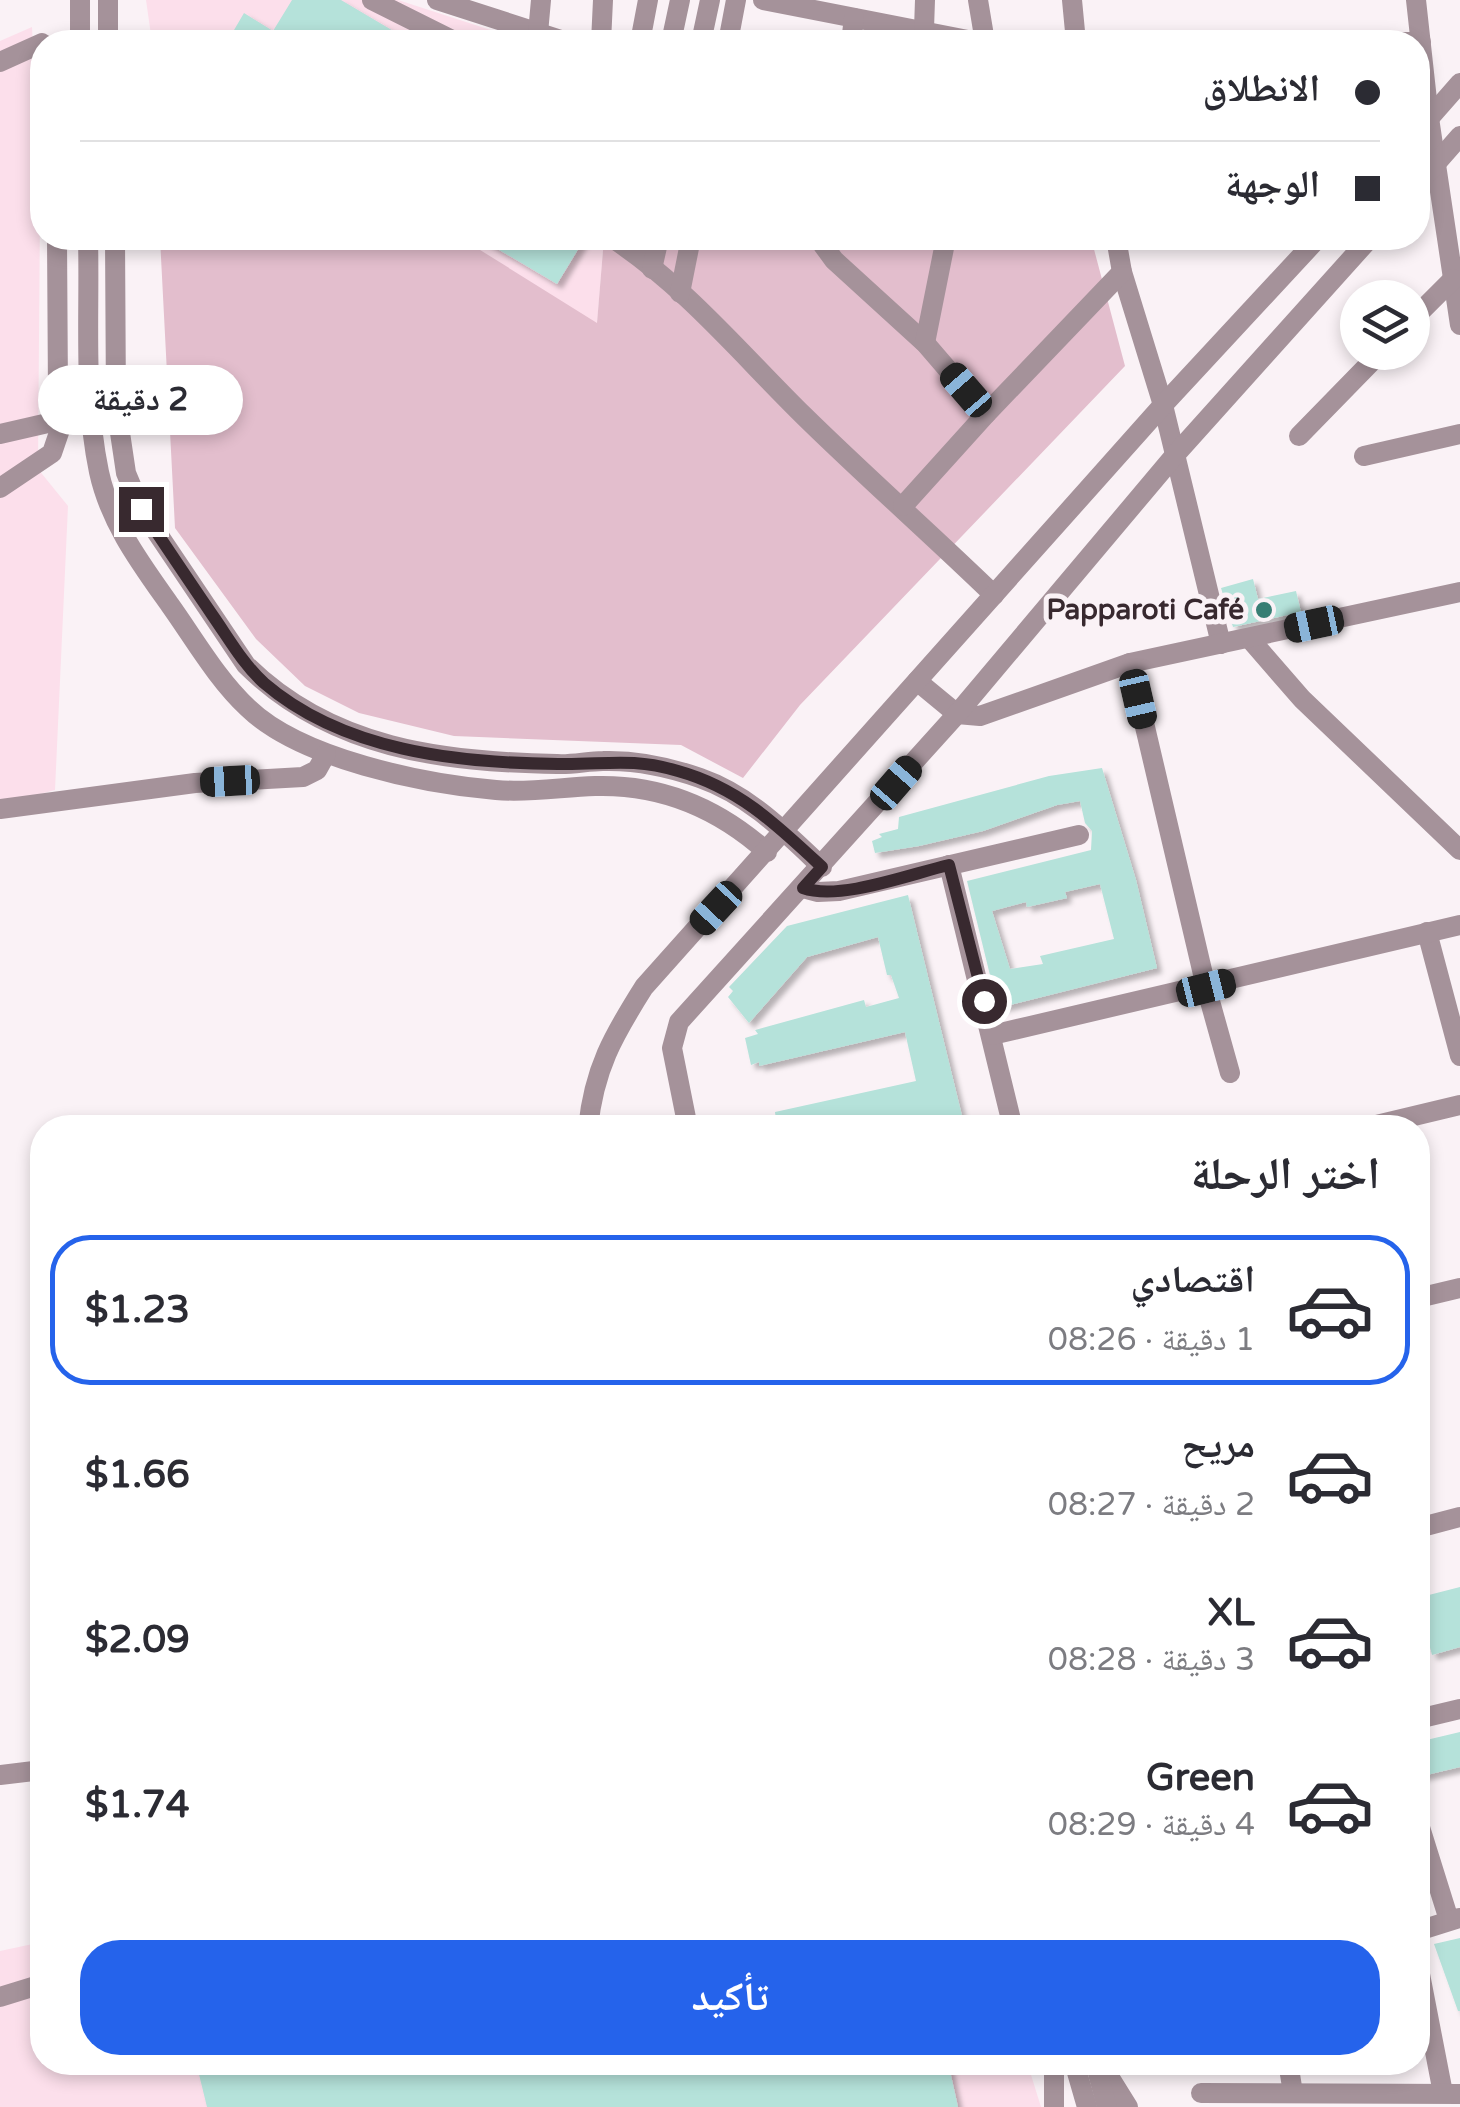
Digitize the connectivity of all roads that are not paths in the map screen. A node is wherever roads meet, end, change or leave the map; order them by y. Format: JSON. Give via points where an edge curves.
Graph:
{"nodes":[{"id":1,"x":80,"y":0,"type":"edge"},
{"id":2,"x":108,"y":0,"type":"edge"},
{"id":3,"x":372,"y":0,"type":"edge"},
{"id":4,"x":437,"y":0,"type":"edge"},
{"id":5,"x":541,"y":0,"type":"edge"},
{"id":6,"x":603,"y":0,"type":"edge"},
{"id":7,"x":648,"y":0,"type":"edge"},
{"id":8,"x":680,"y":0,"type":"edge"},
{"id":9,"x":710,"y":0,"type":"edge"},
{"id":10,"x":736,"y":0,"type":"edge"},
{"id":11,"x":763,"y":0,"type":"edge"},
{"id":12,"x":924,"y":0,"type":"edge"},
{"id":13,"x":978,"y":0,"type":"edge"},
{"id":14,"x":1072,"y":0,"type":"edge"},
{"id":15,"x":1416,"y":0,"type":"edge"},
{"id":16,"x":464,"y":4,"type":"edge"},
{"id":17,"x":854,"y":18,"type":"junction"},
{"id":18,"x":80,"y":30,"type":"edge"},
{"id":19,"x":108,"y":30,"type":"edge"},
{"id":20,"x":432,"y":30,"type":"edge"},
{"id":21,"x":530,"y":30,"type":"edge"},
{"id":22,"x":538,"y":30,"type":"edge"},
{"id":23,"x":602,"y":30,"type":"edge"},
{"id":24,"x":642,"y":30,"type":"edge"},
{"id":25,"x":674,"y":30,"type":"edge"},
{"id":26,"x":704,"y":30,"type":"edge"},
{"id":27,"x":730,"y":30,"type":"edge"},
{"id":28,"x":852,"y":30,"type":"edge"},
{"id":29,"x":924,"y":30,"type":"joint"},
{"id":30,"x":981,"y":30,"type":"edge"},
{"id":31,"x":1075,"y":30,"type":"edge"},
{"id":32,"x":1420,"y":30,"type":"edge"},
{"id":33,"x":30,"y":49,"type":"edge"},
{"id":34,"x":0,"y":62,"type":"edge"},
{"id":35,"x":1460,"y":83,"type":"edge"},
{"id":36,"x":1430,"y":116,"type":"edge"},
{"id":37,"x":1460,"y":136,"type":"edge"},
{"id":38,"x":1430,"y":144,"type":"edge"},
{"id":39,"x":1436,"y":162,"type":"junction"},
{"id":40,"x":1430,"y":169,"type":"edge"},
{"id":41,"x":57,"y":250,"type":"edge"},
{"id":42,"x":88,"y":250,"type":"edge"},
{"id":43,"x":114,"y":250,"type":"edge"},
{"id":44,"x":632,"y":250,"type":"edge"},
{"id":45,"x":656,"y":250,"type":"edge"},
{"id":46,"x":689,"y":250,"type":"edge"},
{"id":47,"x":826,"y":250,"type":"edge"},
{"id":48,"x":943,"y":250,"type":"edge"},
{"id":49,"x":1118,"y":250,"type":"edge"},
{"id":50,"x":1307,"y":250,"type":"edge"},
{"id":51,"x":1359,"y":250,"type":"edge"},
{"id":52,"x":652,"y":269,"type":"junction"},
{"id":53,"x":1122,"y":272,"type":"junction"},
{"id":54,"x":1453,"y":279,"type":"junction"},
{"id":55,"x":680,"y":293,"type":"junction"},
{"id":56,"x":1430,"y":302,"type":"edge"},
{"id":57,"x":1460,"y":324,"type":"edge"},
{"id":58,"x":924,"y":342,"type":"junction"},
{"id":59,"x":1364,"y":370,"type":"edge"},
{"id":60,"x":1163,"y":405,"type":"junction"},
{"id":61,"x":116,"y":406,"type":"junction"},
{"id":62,"x":66,"y":408,"type":"junction"},
{"id":63,"x":90,"y":409,"type":"junction"},
{"id":64,"x":986,"y":414,"type":"junction"},
{"id":65,"x":0,"y":434,"type":"edge"},
{"id":66,"x":1460,"y":434,"type":"edge"},
{"id":67,"x":1300,"y":436,"type":"dead end"},
{"id":68,"x":1175,"y":455,"type":"junction"},
{"id":69,"x":1364,"y":456,"type":"dead end"},
{"id":70,"x":0,"y":488,"type":"edge"},
{"id":71,"x":903,"y":506,"type":"junction"},
{"id":72,"x":1460,"y":592,"type":"edge"},
{"id":73,"x":994,"y":595,"type":"junction"},
{"id":74,"x":1248,"y":638,"type":"junction"},
{"id":75,"x":1221,"y":644,"type":"junction"},
{"id":76,"x":1130,"y":663,"type":"junction"},
{"id":77,"x":917,"y":681,"type":"junction"},
{"id":78,"x":957,"y":714,"type":"junction"},
{"id":79,"x":326,"y":754,"type":"junction"},
{"id":80,"x":0,"y":809,"type":"edge"},
{"id":81,"x":785,"y":832,"type":"junction"},
{"id":82,"x":1080,"y":835,"type":"dead end"},
{"id":83,"x":1460,"y":850,"type":"edge"},
{"id":84,"x":767,"y":852,"type":"junction"},
{"id":85,"x":949,"y":865,"type":"junction"},
{"id":86,"x":822,"y":867,"type":"junction"},
{"id":87,"x":803,"y":888,"type":"junction"},
{"id":88,"x":1460,"y":925,"type":"edge"},
{"id":89,"x":1427,"y":932,"type":"junction"},
{"id":90,"x":1206,"y":988,"type":"junction"},
{"id":91,"x":992,"y":1036,"type":"junction"},
{"id":92,"x":1460,"y":1056,"type":"edge"},
{"id":93,"x":1230,"y":1073,"type":"dead end"},
{"id":94,"x":1460,"y":1105,"type":"edge"},
{"id":95,"x":589,"y":1115,"type":"edge"},
{"id":96,"x":685,"y":1115,"type":"edge"},
{"id":97,"x":1010,"y":1115,"type":"edge"},
{"id":98,"x":1420,"y":1115,"type":"edge"},
{"id":99,"x":1460,"y":1288,"type":"edge"},
{"id":100,"x":1430,"y":1295,"type":"edge"},
{"id":101,"x":1460,"y":1517,"type":"edge"},
{"id":102,"x":1430,"y":1525,"type":"edge"},
{"id":103,"x":1460,"y":1708,"type":"edge"},
{"id":104,"x":1430,"y":1716,"type":"edge"},
{"id":105,"x":30,"y":1771,"type":"edge"},
{"id":106,"x":0,"y":1775,"type":"edge"},
{"id":107,"x":1430,"y":1853,"type":"edge"},
{"id":108,"x":1454,"y":1919,"type":"edge"},
{"id":109,"x":1430,"y":1927,"type":"edge"},
{"id":110,"x":30,"y":1988,"type":"edge"},
{"id":111,"x":0,"y":1997,"type":"edge"},
{"id":112,"x":1430,"y":2011,"type":"edge"},
{"id":113,"x":1054,"y":2075,"type":"edge"},
{"id":114,"x":1078,"y":2075,"type":"edge"},
{"id":115,"x":1100,"y":2075,"type":"edge"},
{"id":116,"x":1106,"y":2075,"type":"edge"},
{"id":117,"x":1290,"y":2075,"type":"edge"},
{"id":118,"x":1202,"y":2093,"type":"dead end"},
{"id":119,"x":1293,"y":2093,"type":"junction"},
{"id":120,"x":1451,"y":2094,"type":"edge"},
{"id":121,"x":1054,"y":2107,"type":"edge"},
{"id":122,"x":1087,"y":2107,"type":"edge"},
{"id":123,"x":1107,"y":2107,"type":"edge"},
{"id":124,"x":1128,"y":2107,"type":"edge"}],
"edges":[{"from":1,"to":18,"type":"street"},
{"from":2,"to":19,"type":"street"},
{"from":3,"to":20,"type":"street"},
{"from":4,"to":16,"type":"street"},
{"from":5,"to":22,"type":"street"},
{"from":6,"to":23,"type":"street"},
{"from":7,"to":24,"type":"street"},
{"from":8,"to":25,"type":"street"},
{"from":9,"to":26,"type":"street"},
{"from":10,"to":27,"type":"street"},
{"from":11,"to":17,"type":"street"},
{"from":12,"to":29,"type":"street"},
{"from":13,"to":30,"type":"street"},
{"from":14,"to":31,"type":"street"},
{"from":15,"to":32,"type":"street"},
{"from":16,"to":21,"type":"street"},
{"from":17,"to":28,"type":"street"},
{"from":17,"to":29,"type":"street"},
{"from":33,"to":34,"type":"street"},
{"from":35,"to":36,"type":"street"},
{"from":37,"to":39,"type":"street"},
{"from":38,"to":39,"type":"street"},
{"from":39,"to":40,"type":"street"},
{"from":39,"to":54,"type":"street"},
{"from":41,"to":62,"type":"street","via":[[58,394]]},
{"from":42,"to":63,"type":"street"},
{"from":43,"to":61,"type":"street"},
{"from":44,"to":52,"type":"street"},
{"from":45,"to":52,"type":"street"},
{"from":46,"to":55,"type":"street"},
{"from":47,"to":58,"type":"street"},
{"from":48,"to":58,"type":"street"},
{"from":49,"to":53,"type":"street"},
{"from":50,"to":60,"type":"street"},
{"from":51,"to":68,"type":"street"},
{"from":52,"to":55,"type":"street"},
{"from":53,"to":60,"type":"street"},
{"from":53,"to":64,"type":"street"},
{"from":54,"to":56,"type":"street"},
{"from":54,"to":57,"type":"street"},
{"from":55,"to":71,"type":"street"},
{"from":58,"to":64,"type":"street"},
{"from":59,"to":67,"type":"street"},
{"from":60,"to":68,"type":"street"},
{"from":60,"to":73,"type":"street"},
{"from":61,"to":63,"type":"street"},
{"from":61,"to":81,"type":"street","via":[[121,454],[141,509],[246,665],[296,707],[334,728],[398,748],[527,764],[636,762],[681,772],[742,797]]},
{"from":62,"to":63,"type":"street"},
{"from":62,"to":65,"type":"street","via":[[48,423]]},
{"from":62,"to":70,"type":"street","via":[[52,453]]},
{"from":63,"to":79,"type":"street","via":[[103,488],[144,568],[236,696],[284,735]]},
{"from":64,"to":71,"type":"street"},
{"from":66,"to":69,"type":"street"},
{"from":68,"to":75,"type":"street"},
{"from":68,"to":78,"type":"street"},
{"from":71,"to":73,"type":"street"},
{"from":72,"to":74,"type":"street"},
{"from":73,"to":77,"type":"street"},
{"from":74,"to":75,"type":"street"},
{"from":74,"to":83,"type":"street"},
{"from":75,"to":76,"type":"street"},
{"from":76,"to":78,"type":"street","via":[[994,712]]},
{"from":76,"to":90,"type":"street"},
{"from":77,"to":78,"type":"street"},
{"from":77,"to":81,"type":"street"},
{"from":78,"to":86,"type":"street"},
{"from":79,"to":80,"type":"street","via":[[302,778],[194,783]]},
{"from":79,"to":84,"type":"street","via":[[472,788],[616,786],[662,794],[721,816]]},
{"from":81,"to":84,"type":"street"},
{"from":81,"to":86,"type":"street"},
{"from":82,"to":85,"type":"street"},
{"from":84,"to":95,"type":"street","via":[[644,986],[603,1057]]},
{"from":85,"to":87,"type":"street","via":[[839,891]]},
{"from":85,"to":91,"type":"street"},
{"from":86,"to":87,"type":"street"},
{"from":87,"to":96,"type":"street","via":[[679,1022],[672,1048]]},
{"from":88,"to":89,"type":"street"},
{"from":89,"to":90,"type":"street"},
{"from":89,"to":92,"type":"street"},
{"from":90,"to":91,"type":"street"},
{"from":90,"to":93,"type":"street"},
{"from":91,"to":97,"type":"street"},
{"from":94,"to":98,"type":"street"},
{"from":99,"to":100,"type":"street"},
{"from":101,"to":102,"type":"street"},
{"from":103,"to":104,"type":"street"},
{"from":105,"to":106,"type":"street"},
{"from":107,"to":108,"type":"street"},
{"from":108,"to":109,"type":"street"},
{"from":110,"to":111,"type":"street"},
{"from":112,"to":120,"type":"street"},
{"from":113,"to":121,"type":"street"},
{"from":114,"to":122,"type":"street"},
{"from":115,"to":123,"type":"street"},
{"from":116,"to":124,"type":"street"},
{"from":117,"to":119,"type":"street"},
{"from":118,"to":119,"type":"street"},
{"from":119,"to":120,"type":"street"}]}
